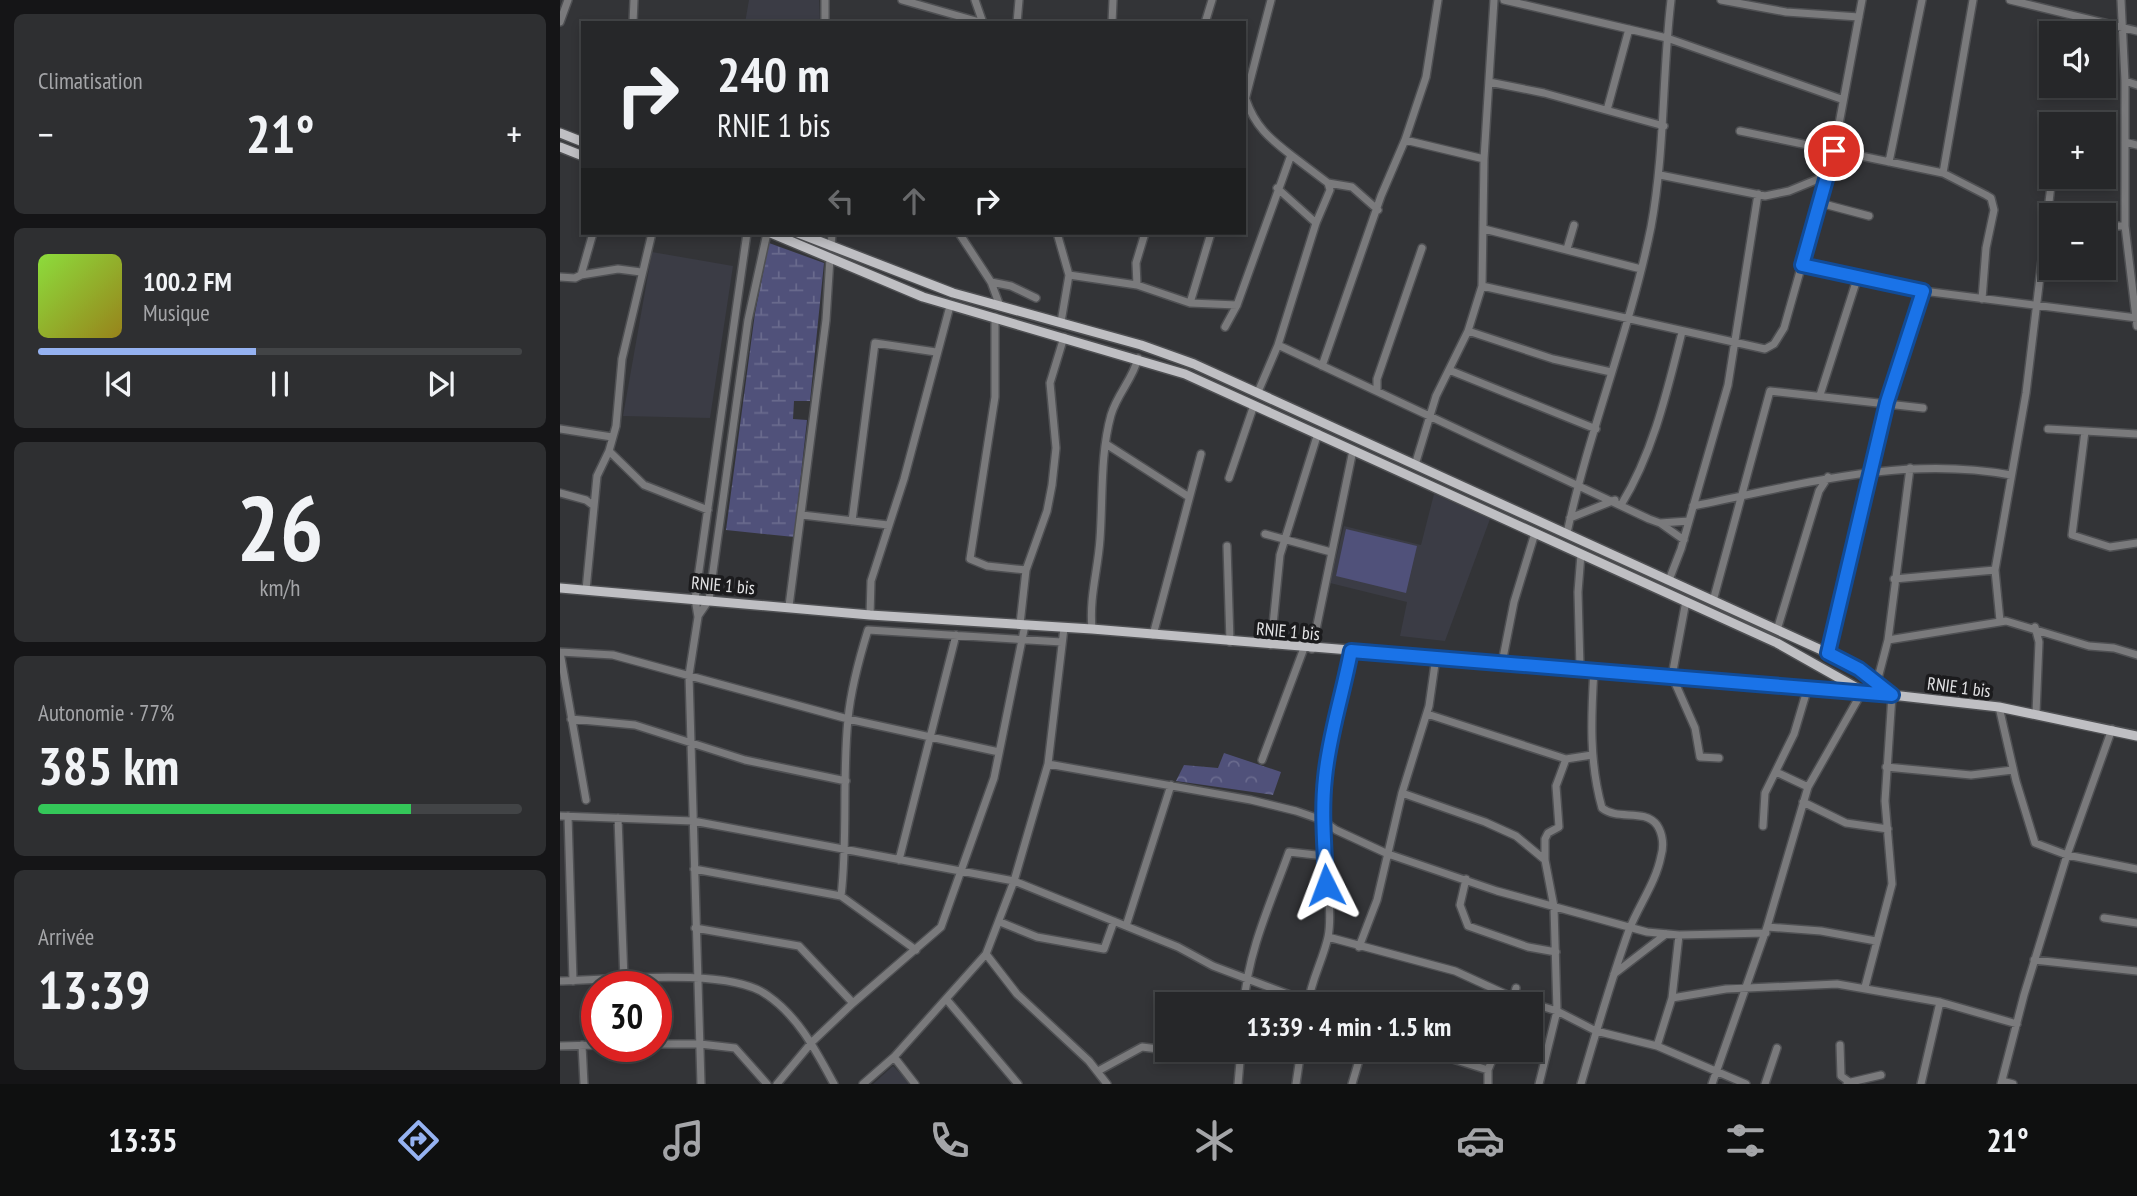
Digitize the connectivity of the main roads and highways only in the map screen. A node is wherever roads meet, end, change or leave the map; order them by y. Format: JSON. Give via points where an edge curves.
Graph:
{"nodes":[{"id":1,"x":560,"y":133,"type":"edge"},
{"id":2,"x":581,"y":141,"type":"edge"},
{"id":3,"x":560,"y":148,"type":"edge"},
{"id":4,"x":581,"y":155,"type":"edge"},
{"id":5,"x":774,"y":235,"type":"edge"},
{"id":6,"x":803,"y":235,"type":"edge"},
{"id":7,"x":560,"y":588,"type":"edge"},
{"id":8,"x":1863,"y":692,"type":"junction"},
{"id":9,"x":1892,"y":695,"type":"junction"},
{"id":10,"x":2137,"y":736,"type":"edge"}],
"edges":[{"from":1,"to":2,"type":"main road"},
{"from":3,"to":4,"type":"main road"},
{"from":5,"to":8,"type":"main road","via":[[908,292],[1185,374],[1776,643]]},
{"from":6,"to":9,"type":"main road","via":[[953,293],[1141,345],[1258,392],[1828,653]]},
{"from":7,"to":8,"type":"main road","name":"RNIE 1 bis"},
{"from":8,"to":9,"type":"main road","name":"RNIE 1 bis"},
{"from":9,"to":10,"type":"main road","name":"RNIE 1 bis","via":[[2036,713]]}]}
